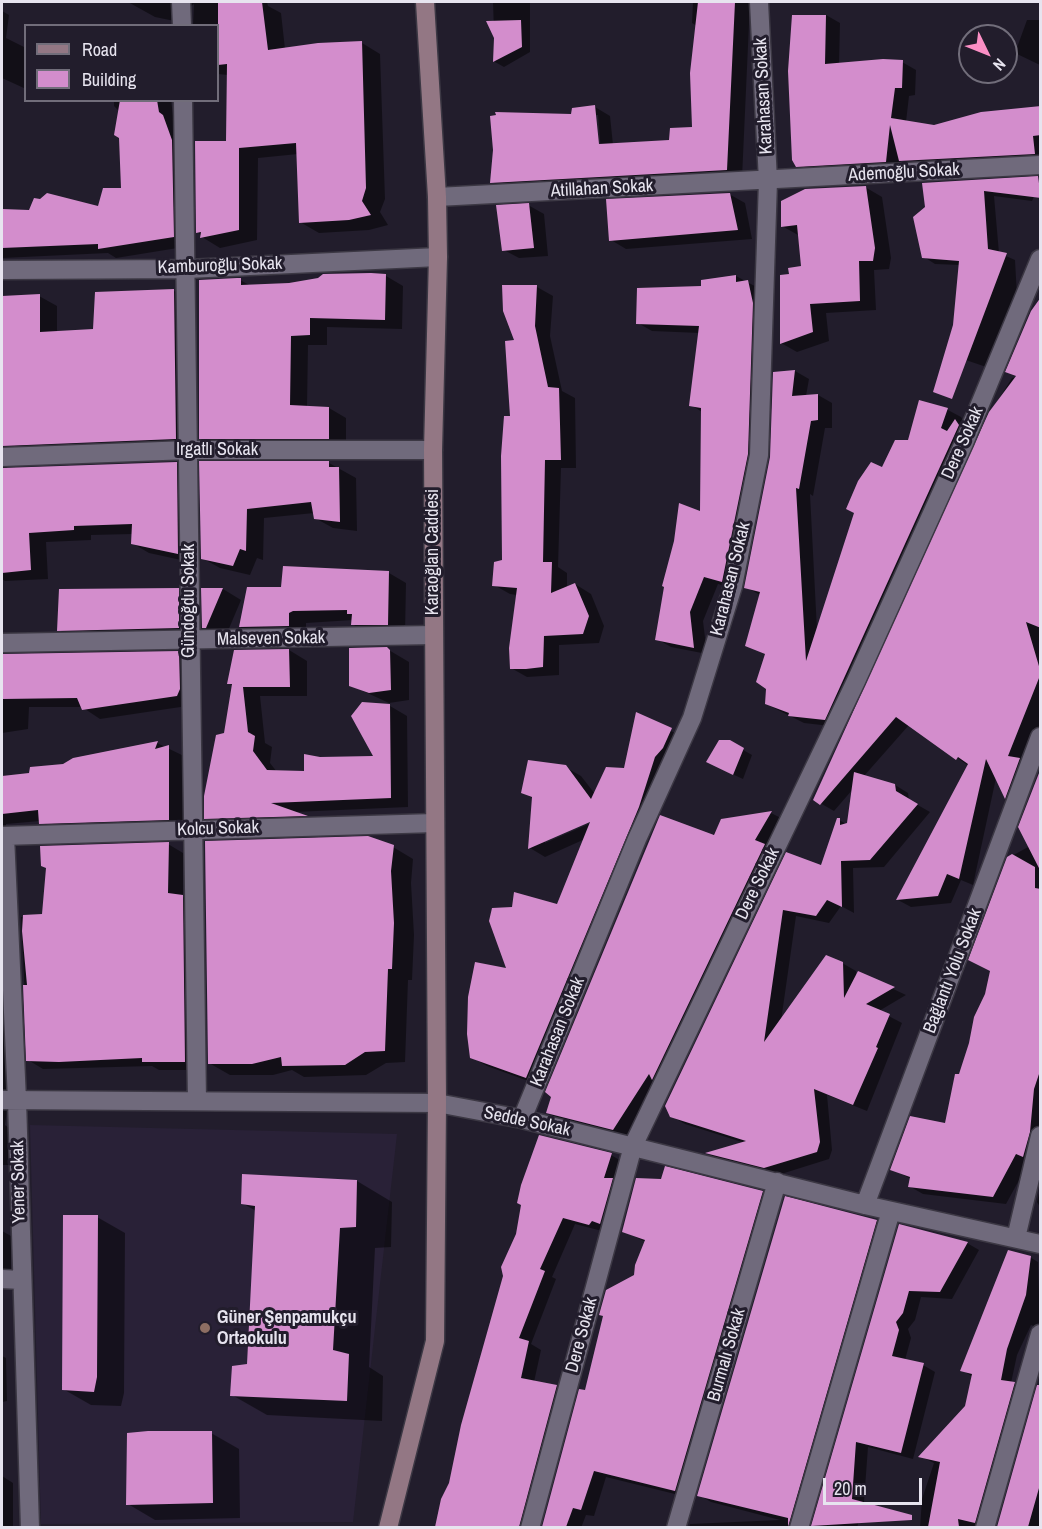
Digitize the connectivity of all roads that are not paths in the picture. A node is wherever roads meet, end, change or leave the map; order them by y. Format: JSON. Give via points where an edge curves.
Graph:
{"nodes":[{"id":1,"x":181,"y":2,"type":"edge"},
{"id":2,"x":425,"y":2,"type":"edge"},
{"id":3,"x":759,"y":2,"type":"edge"},
{"id":4,"x":182,"y":24,"type":"edge"},
{"id":5,"x":183,"y":102,"type":"edge"},
{"id":6,"x":1041,"y":165,"type":"edge"},
{"id":7,"x":768,"y":181,"type":"junction"},
{"id":8,"x":437,"y":197,"type":"junction"},
{"id":9,"x":438,"y":257,"type":"junction"},
{"id":10,"x":1041,"y":259,"type":"edge"},
{"id":11,"x":187,"y":269,"type":"junction"},
{"id":12,"x":2,"y":270,"type":"edge"},
{"id":13,"x":189,"y":450,"type":"junction"},
{"id":14,"x":433,"y":450,"type":"junction"},
{"id":15,"x":2,"y":457,"type":"edge"},
{"id":16,"x":434,"y":635,"type":"junction"},
{"id":17,"x":189,"y":641,"type":"junction"},
{"id":18,"x":2,"y":643,"type":"edge"},
{"id":19,"x":1041,"y":737,"type":"edge"},
{"id":20,"x":1037,"y":758,"type":"edge"},
{"id":21,"x":435,"y":823,"type":"junction"},
{"id":22,"x":191,"y":830,"type":"junction"},
{"id":23,"x":3,"y":836,"type":"edge"},
{"id":24,"x":9,"y":1100,"type":"edge"},
{"id":25,"x":196,"y":1101,"type":"junction"},
{"id":26,"x":437,"y":1103,"type":"junction"},
{"id":27,"x":522,"y":1119,"type":"junction"},
{"id":28,"x":1041,"y":1136,"type":"edge"},
{"id":29,"x":633,"y":1146,"type":"junction"},
{"id":30,"x":777,"y":1182,"type":"junction"},
{"id":31,"x":865,"y":1205,"type":"junction"},
{"id":32,"x":891,"y":1211,"type":"junction"},
{"id":33,"x":1016,"y":1238,"type":"junction"},
{"id":34,"x":1041,"y":1244,"type":"edge"},
{"id":35,"x":2,"y":1280,"type":"edge"},
{"id":36,"x":21,"y":1280,"type":"junction"},
{"id":37,"x":1041,"y":1334,"type":"edge"},
{"id":38,"x":30,"y":1527,"type":"edge"},
{"id":39,"x":388,"y":1527,"type":"edge"},
{"id":40,"x":530,"y":1527,"type":"edge"},
{"id":41,"x":676,"y":1527,"type":"edge"},
{"id":42,"x":800,"y":1527,"type":"edge"},
{"id":43,"x":985,"y":1527,"type":"edge"}],
"edges":[{"from":1,"to":4,"type":"street"},
{"from":2,"to":8,"type":"street","name":"Karaoğlan Caddesi"},
{"from":3,"to":7,"type":"street","name":"Karahasan Sokak"},
{"from":5,"to":11,"type":"street","name":"Gündoğdu Sokak"},
{"from":6,"to":7,"type":"street","name":"Ademoğlu Sokak"},
{"from":7,"to":8,"type":"street","name":"Atillahan Sokak"},
{"from":7,"to":27,"type":"street","name":"Karahasan Sokak","via":[[759,455],[733,586],[692,718],[637,839]]},
{"from":8,"to":9,"type":"street","name":"Karaoğlan Caddesi"},
{"from":9,"to":11,"type":"street","name":"Kamburoğlu Sokak"},
{"from":9,"to":14,"type":"street","name":"Karaoğlan Caddesi"},
{"from":10,"to":29,"type":"street","name":"Dere Sokak","via":[[964,443],[856,681]]},
{"from":11,"to":12,"type":"street","name":"Kamburoğlu Sokak"},
{"from":11,"to":13,"type":"street","name":"Gündoğdu Sokak"},
{"from":13,"to":14,"type":"street","name":"Irgatlı Sokak"},
{"from":13,"to":15,"type":"street","name":"Irgatlı Sokak"},
{"from":13,"to":17,"type":"street","name":"Gündoğdu Sokak"},
{"from":14,"to":16,"type":"street","name":"Karaoğlan Caddesi"},
{"from":16,"to":17,"type":"street","name":"Malseven Sokak"},
{"from":16,"to":21,"type":"street","name":"Karaoğlan Caddesi"},
{"from":17,"to":18,"type":"street","name":"Malseven Sokak"},
{"from":17,"to":22,"type":"street","name":"Gündoğdu Sokak"},
{"from":19,"to":20,"type":"street","name":"Bağlantı Yolu Sokak"},
{"from":20,"to":31,"type":"street","name":"Bağlantı Yolu Sokak"},
{"from":21,"to":22,"type":"street","name":"Kolcu Sokak"},
{"from":21,"to":26,"type":"street","name":"Karaoğlan Caddesi"},
{"from":22,"to":23,"type":"street","name":"Kolcu Sokak"},
{"from":22,"to":25,"type":"street","name":"Gündoğdu Sokak"},
{"from":23,"to":24,"type":"street","name":"Yener Sokak"},
{"from":24,"to":25,"type":"street","name":"Sedde Sokak"},
{"from":24,"to":36,"type":"street","name":"Yener Sokak"},
{"from":25,"to":26,"type":"street","name":"Sedde Sokak"},
{"from":26,"to":27,"type":"street","name":"Sedde Sokak"},
{"from":26,"to":39,"type":"street","via":[[435,1341]]},
{"from":27,"to":29,"type":"street","name":"Sedde Sokak"},
{"from":28,"to":33,"type":"street"},
{"from":29,"to":30,"type":"street","name":"Sedde Sokak"},
{"from":29,"to":40,"type":"street","name":"Dere Sokak"},
{"from":30,"to":31,"type":"street","name":"Sedde Sokak"},
{"from":30,"to":41,"type":"street","name":"Burmalı Sokak"},
{"from":31,"to":32,"type":"street","name":"Sedde Sokak"},
{"from":32,"to":33,"type":"street","name":"Sedde Sokak"},
{"from":32,"to":42,"type":"street"},
{"from":33,"to":34,"type":"street","name":"Sedde Sokak"},
{"from":35,"to":36,"type":"street"},
{"from":36,"to":38,"type":"street","name":"Yener Sokak"},
{"from":37,"to":43,"type":"street"}]}
